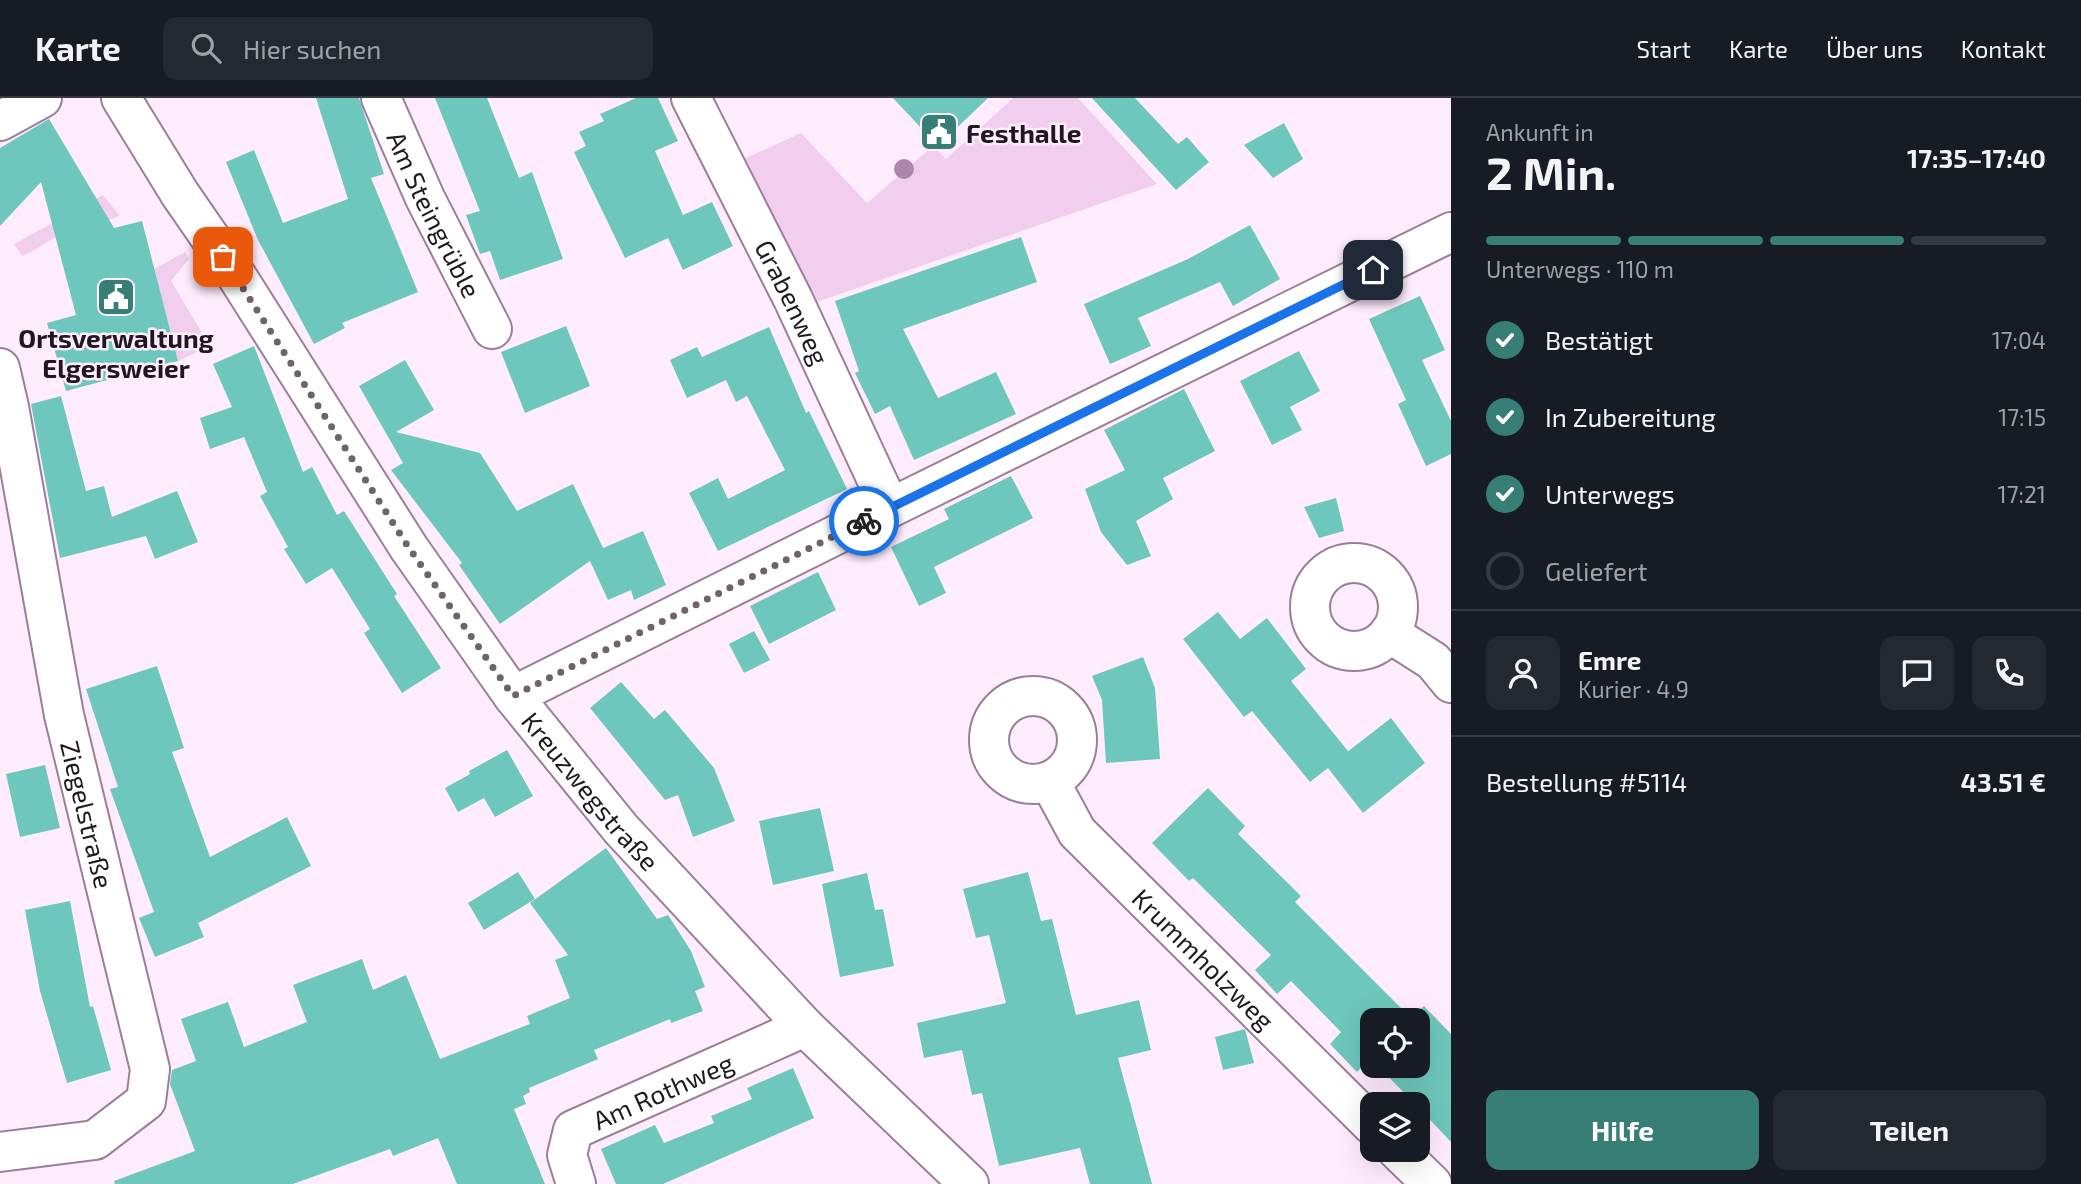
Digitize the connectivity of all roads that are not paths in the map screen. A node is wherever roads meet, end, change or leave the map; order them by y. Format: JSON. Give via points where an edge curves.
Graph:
{"nodes":[{"id":1,"x":42,"y":98,"type":"edge"},
{"id":2,"x":121,"y":98,"type":"edge"},
{"id":3,"x":381,"y":98,"type":"edge"},
{"id":4,"x":691,"y":98,"type":"edge"},
{"id":5,"x":0,"y":121,"type":"edge"},
{"id":6,"x":1451,"y":232,"type":"edge"},
{"id":7,"x":492,"y":329,"type":"dead end"},
{"id":8,"x":0,"y":368,"type":"edge"},
{"id":9,"x":890,"y":508,"type":"junction"},
{"id":10,"x":1389,"y":633,"type":"dead end"},
{"id":11,"x":1451,"y":683,"type":"edge"},
{"id":12,"x":513,"y":696,"type":"junction"},
{"id":13,"x":1050,"y":782,"type":"dead end"},
{"id":14,"x":805,"y":1027,"type":"junction"},
{"id":15,"x":1360,"y":1113,"type":"edge"},
{"id":16,"x":0,"y":1152,"type":"edge"},
{"id":17,"x":1409,"y":1162,"type":"edge"},
{"id":18,"x":576,"y":1184,"type":"edge"},
{"id":19,"x":969,"y":1184,"type":"edge"},
{"id":20,"x":1432,"y":1184,"type":"edge"}],
"edges":[{"from":1,"to":5,"type":"street"},
{"from":2,"to":12,"type":"street","name":"Kreuzwegstraße","via":[[409,548]]},
{"from":3,"to":7,"type":"street","name":"Am Steingrüble","via":[[425,198]]},
{"from":4,"to":9,"type":"street","name":"Grabenweg","via":[[793,299]]},
{"from":6,"to":9,"type":"street"},
{"from":8,"to":16,"type":"street","name":"Ziegelstraße","via":[[64,715],[150,1069],[146,1101],[95,1140]]},
{"from":9,"to":12,"type":"street"},
{"from":10,"to":11,"type":"street","via":[[1433,661]]},
{"from":12,"to":14,"type":"street","name":"Kreuzwegstraße","via":[[621,829]]},
{"from":13,"to":15,"type":"street","name":"Krummholzweg","via":[[1077,832]]},
{"from":14,"to":18,"type":"street","name":"Am Rothweg","via":[[573,1130],[567,1155]]},
{"from":14,"to":19,"type":"street","name":"Kreuzwegstraße"},
{"from":17,"to":20,"type":"street"}]}
